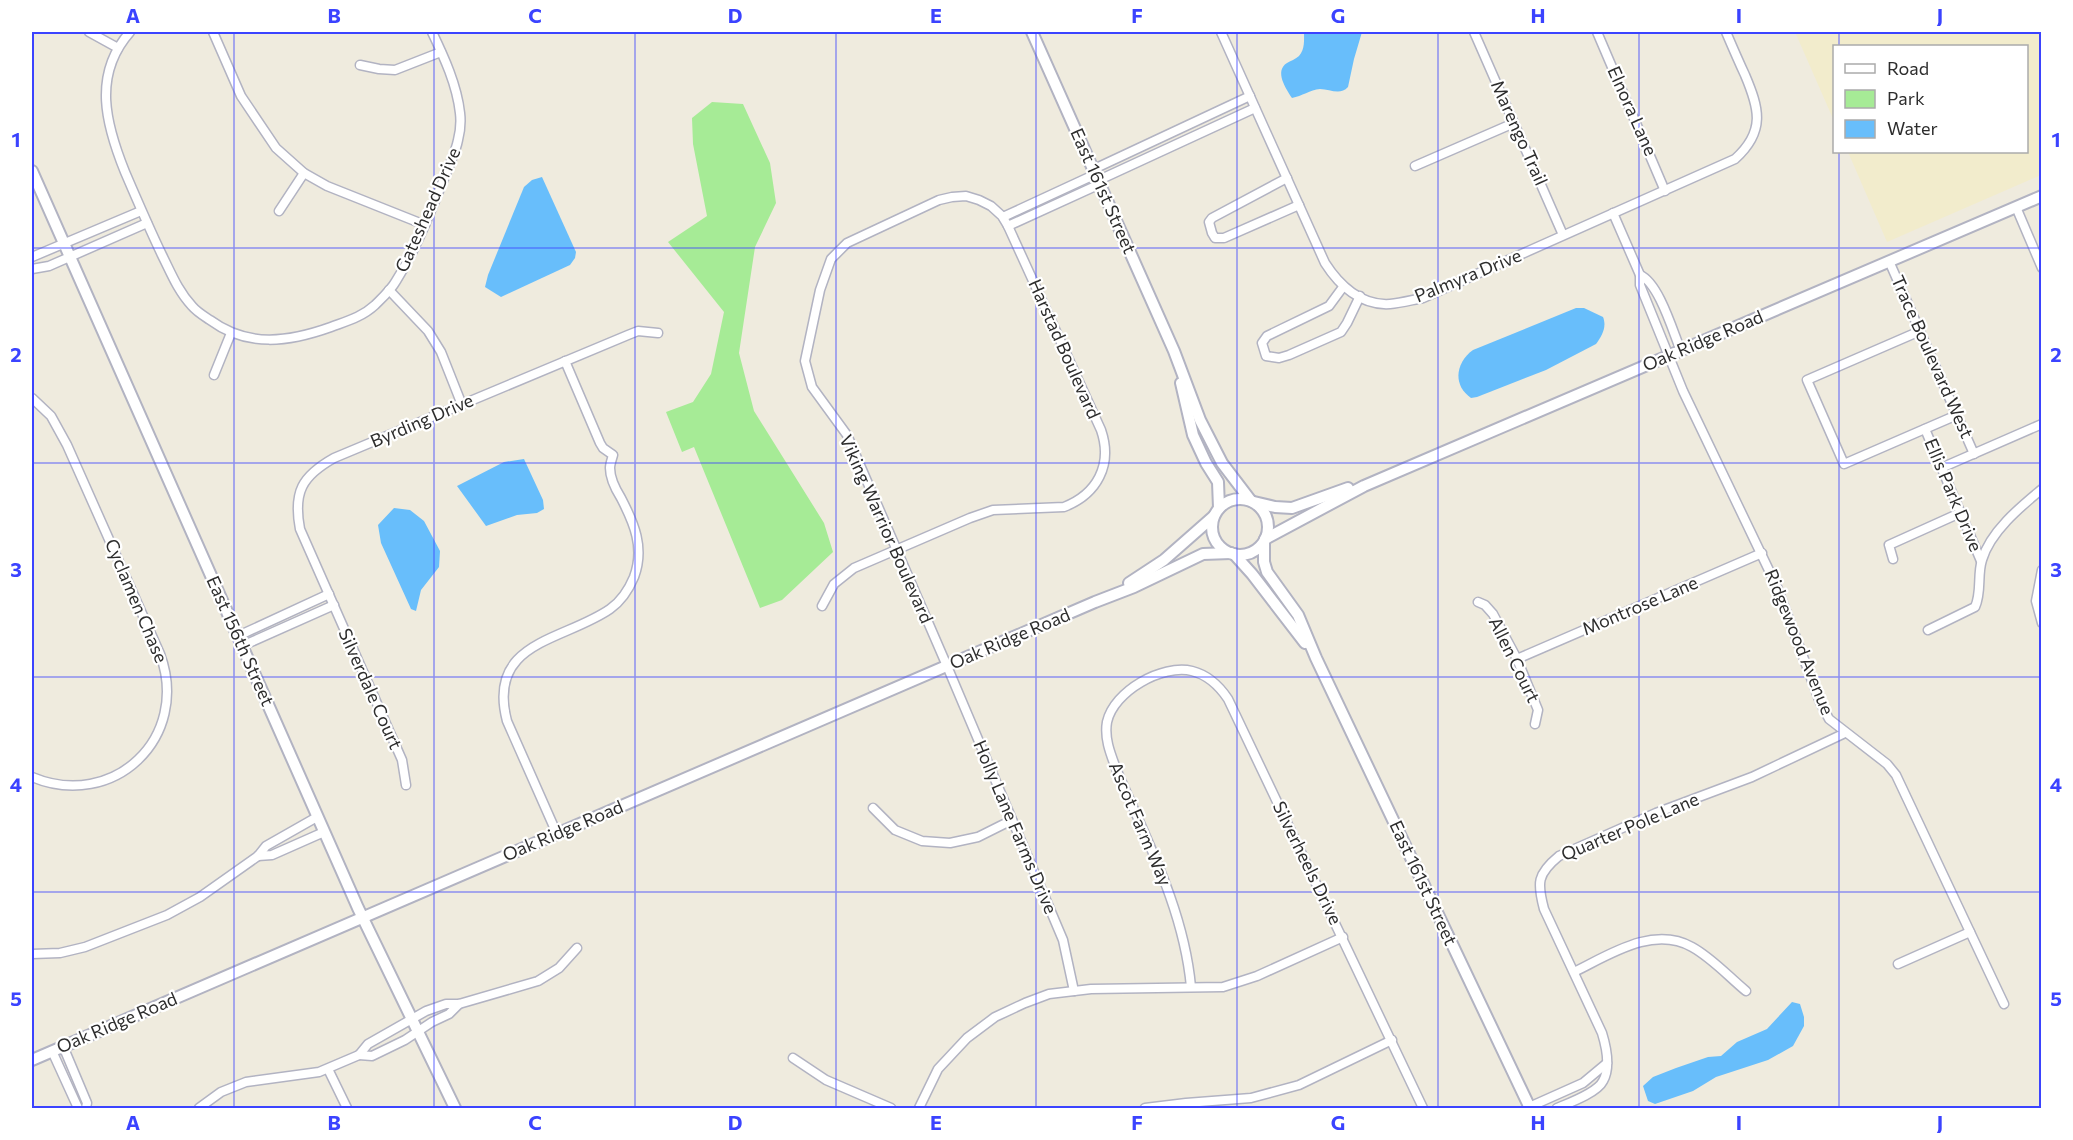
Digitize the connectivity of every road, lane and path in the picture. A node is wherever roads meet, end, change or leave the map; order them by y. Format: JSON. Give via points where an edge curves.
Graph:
{"nodes":[{"id":1,"x":89,"y":32,"type":"edge"},
{"id":2,"x":130,"y":32,"type":"edge"},
{"id":3,"x":213,"y":32,"type":"edge"},
{"id":4,"x":432,"y":32,"type":"edge"},
{"id":5,"x":1032,"y":32,"type":"edge"},
{"id":6,"x":1221,"y":32,"type":"edge"},
{"id":7,"x":1474,"y":32,"type":"edge"},
{"id":8,"x":1597,"y":32,"type":"edge"},
{"id":9,"x":1726,"y":32,"type":"edge"},
{"id":10,"x":118,"y":48,"type":"junction"},
{"id":11,"x":441,"y":52,"type":"junction"},
{"id":12,"x":360,"y":65,"type":"dead end"},
{"id":13,"x":1250,"y":96,"type":"junction"},
{"id":14,"x":1255,"y":108,"type":"junction"},
{"id":15,"x":1514,"y":123,"type":"junction"},
{"id":16,"x":1415,"y":166,"type":"dead end"},
{"id":17,"x":32,"y":171,"type":"edge"},
{"id":18,"x":304,"y":173,"type":"junction"},
{"id":19,"x":1097,"y":177,"type":"junction"},
{"id":20,"x":1287,"y":178,"type":"junction"},
{"id":21,"x":1665,"y":191,"type":"junction"},
{"id":22,"x":2042,"y":196,"type":"edge"},
{"id":23,"x":1299,"y":205,"type":"junction"},
{"id":24,"x":2016,"y":207,"type":"junction"},
{"id":25,"x":141,"y":211,"type":"junction"},
{"id":26,"x":279,"y":212,"type":"dead end"},
{"id":27,"x":1613,"y":213,"type":"junction"},
{"id":28,"x":1003,"y":217,"type":"junction"},
{"id":29,"x":147,"y":223,"type":"junction"},
{"id":30,"x":424,"y":225,"type":"junction"},
{"id":31,"x":1008,"y":226,"type":"junction"},
{"id":32,"x":1563,"y":235,"type":"junction"},
{"id":33,"x":64,"y":244,"type":"junction"},
{"id":34,"x":32,"y":257,"type":"edge"},
{"id":35,"x":70,"y":257,"type":"junction"},
{"id":36,"x":1889,"y":261,"type":"junction"},
{"id":37,"x":2042,"y":268,"type":"edge"},
{"id":38,"x":32,"y":269,"type":"edge"},
{"id":39,"x":1640,"y":275,"type":"junction"},
{"id":40,"x":1343,"y":286,"type":"junction"},
{"id":41,"x":389,"y":290,"type":"junction"},
{"id":42,"x":1360,"y":296,"type":"junction"},
{"id":43,"x":1920,"y":331,"type":"junction"},
{"id":44,"x":231,"y":333,"type":"junction"},
{"id":45,"x":658,"y":333,"type":"dead end"},
{"id":46,"x":1174,"y":351,"type":"junction"},
{"id":47,"x":1681,"y":351,"type":"junction"},
{"id":48,"x":1669,"y":356,"type":"junction"},
{"id":49,"x":565,"y":361,"type":"junction"},
{"id":50,"x":214,"y":375,"type":"dead end"},
{"id":51,"x":32,"y":398,"type":"edge"},
{"id":52,"x":462,"y":405,"type":"junction"},
{"id":53,"x":1957,"y":416,"type":"junction"},
{"id":54,"x":2042,"y":424,"type":"edge"},
{"id":55,"x":1925,"y":429,"type":"junction"},
{"id":56,"x":1974,"y":454,"type":"junction"},
{"id":57,"x":1941,"y":468,"type":"junction"},
{"id":58,"x":1364,"y":486,"type":"junction"},
{"id":59,"x":2042,"y":489,"type":"edge"},
{"id":60,"x":1252,"y":501,"type":"junction"},
{"id":61,"x":1216,"y":512,"type":"junction"},
{"id":62,"x":1960,"y":513,"type":"junction"},
{"id":63,"x":1264,"y":541,"type":"junction"},
{"id":64,"x":896,"y":550,"type":"junction"},
{"id":65,"x":1762,"y":553,"type":"junction"},
{"id":66,"x":1232,"y":554,"type":"junction"},
{"id":67,"x":1893,"y":559,"type":"dead end"},
{"id":68,"x":1981,"y":561,"type":"junction"},
{"id":69,"x":2042,"y":570,"type":"edge"},
{"id":70,"x":329,"y":594,"type":"junction"},
{"id":71,"x":1095,"y":602,"type":"junction"},
{"id":72,"x":1478,"y":602,"type":"dead end"},
{"id":73,"x":334,"y":605,"type":"junction"},
{"id":74,"x":822,"y":606,"type":"dead end"},
{"id":75,"x":2042,"y":623,"type":"edge"},
{"id":76,"x":1928,"y":630,"type":"dead end"},
{"id":77,"x":240,"y":641,"type":"junction"},
{"id":78,"x":1316,"y":658,"type":"junction"},
{"id":79,"x":1517,"y":659,"type":"junction"},
{"id":80,"x":947,"y":666,"type":"junction"},
{"id":81,"x":1150,"y":678,"type":"joint"},
{"id":82,"x":1535,"y":724,"type":"dead end"},
{"id":83,"x":1845,"y":733,"type":"junction"},
{"id":84,"x":32,"y":777,"type":"edge"},
{"id":85,"x":406,"y":785,"type":"dead end"},
{"id":86,"x":873,"y":808,"type":"dead end"},
{"id":87,"x":317,"y":817,"type":"junction"},
{"id":88,"x":1012,"y":820,"type":"junction"},
{"id":89,"x":324,"y":832,"type":"junction"},
{"id":90,"x":557,"y":834,"type":"junction"},
{"id":91,"x":258,"y":856,"type":"junction"},
{"id":92,"x":362,"y":918,"type":"junction"},
{"id":93,"x":1970,"y":932,"type":"junction"},
{"id":94,"x":1342,"y":937,"type":"junction"},
{"id":95,"x":577,"y":948,"type":"dead end"},
{"id":96,"x":32,"y":954,"type":"edge"},
{"id":97,"x":1898,"y":964,"type":"dead end"},
{"id":98,"x":1574,"y":972,"type":"junction"},
{"id":99,"x":1191,"y":987,"type":"junction"},
{"id":100,"x":1074,"y":991,"type":"junction"},
{"id":101,"x":1746,"y":991,"type":"dead end"},
{"id":102,"x":459,"y":1004,"type":"junction"},
{"id":103,"x":2004,"y":1004,"type":"dead end"},
{"id":104,"x":411,"y":1018,"type":"junction"},
{"id":105,"x":418,"y":1031,"type":"junction"},
{"id":106,"x":1392,"y":1040,"type":"junction"},
{"id":107,"x":57,"y":1048,"type":"junction"},
{"id":108,"x":359,"y":1055,"type":"junction"},
{"id":109,"x":793,"y":1058,"type":"dead end"},
{"id":110,"x":32,"y":1060,"type":"edge"},
{"id":111,"x":1607,"y":1063,"type":"junction"},
{"id":112,"x":328,"y":1069,"type":"junction"},
{"id":113,"x":78,"y":1108,"type":"edge"},
{"id":114,"x":86,"y":1108,"type":"edge"},
{"id":115,"x":200,"y":1108,"type":"edge"},
{"id":116,"x":348,"y":1108,"type":"edge"},
{"id":117,"x":455,"y":1108,"type":"edge"},
{"id":118,"x":891,"y":1108,"type":"edge"},
{"id":119,"x":918,"y":1108,"type":"edge"},
{"id":120,"x":1145,"y":1108,"type":"edge"},
{"id":121,"x":1423,"y":1108,"type":"edge"},
{"id":122,"x":1529,"y":1108,"type":"edge"},
{"id":123,"x":1557,"y":1108,"type":"edge"}],
"edges":[{"from":1,"to":10,"type":"street"},
{"from":2,"to":10,"type":"street","name":"Gateshead Drive"},
{"from":3,"to":18,"type":"street","via":[[258,124],[276,148]]},
{"from":4,"to":11,"type":"street","name":"Gateshead Drive"},
{"from":5,"to":19,"type":"street","name":"East 161st Street"},
{"from":6,"to":13,"type":"street","name":"Palmyra Drive"},
{"from":7,"to":15,"type":"street","name":"Marengo Trail"},
{"from":8,"to":21,"type":"street","name":"Elnora Lane"},
{"from":9,"to":21,"type":"street","name":"Palmyra Drive","via":[[1755,98],[1757,125],[1747,146],[1735,159]]},
{"from":10,"to":25,"type":"street","name":"Gateshead Drive","via":[[106,87],[106,110],[117,152]]},
{"from":11,"to":12,"type":"street","via":[[395,70]]},
{"from":11,"to":30,"type":"street","name":"Gateshead Drive","via":[[460,113],[458,141]]},
{"from":13,"to":14,"type":"street","name":"Palmyra Drive"},
{"from":13,"to":19,"type":"street"},
{"from":14,"to":19,"type":"street"},
{"from":14,"to":20,"type":"street","name":"Palmyra Drive"},
{"from":15,"to":16,"type":"street"},
{"from":15,"to":32,"type":"street","name":"Marengo Trail"},
{"from":17,"to":33,"type":"street","name":"East 156th Street"},
{"from":18,"to":26,"type":"street"},
{"from":18,"to":30,"type":"street"},
{"from":19,"to":28,"type":"street"},
{"from":19,"to":31,"type":"street"},
{"from":19,"to":46,"type":"street","name":"East 161st Street"},
{"from":20,"to":23,"type":"street","name":"Palmyra Drive"},
{"from":20,"to":23,"type":"street","via":[[1212,218],[1212,233],[1215,238],[1224,238]]},
{"from":21,"to":27,"type":"street","name":"Palmyra Drive"},
{"from":22,"to":24,"type":"street","name":"Oak Ridge Road"},
{"from":23,"to":40,"type":"street","name":"Palmyra Drive","via":[[1325,263]]},
{"from":24,"to":36,"type":"street","name":"Oak Ridge Road"},
{"from":24,"to":37,"type":"street"},
{"from":25,"to":29,"type":"street","name":"Gateshead Drive"},
{"from":25,"to":33,"type":"street"},
{"from":27,"to":32,"type":"street","name":"Palmyra Drive"},
{"from":27,"to":39,"type":"street"},
{"from":28,"to":31,"type":"street","name":"Harstad Boulevard"},
{"from":28,"to":64,"type":"street","name":"Viking Warrior Boulevard","via":[[991,206],[966,196],[939,200],[847,243],[831,259],[820,290],[805,361],[812,387],[847,435]]},
{"from":29,"to":35,"type":"street"},
{"from":29,"to":44,"type":"street","name":"Gateshead Drive","via":[[179,290],[193,308]]},
{"from":30,"to":41,"type":"street","name":"Gateshead Drive","via":[[400,276]]},
{"from":31,"to":64,"type":"street","name":"Harstad Boulevard","via":[[1101,430],[1105,444],[1101,475],[1075,503],[1064,507],[993,510]]},
{"from":32,"to":42,"type":"street","name":"Palmyra Drive","via":[[1423,298],[1389,304]]},
{"from":33,"to":34,"type":"street"},
{"from":33,"to":35,"type":"street","name":"East 156th Street"},
{"from":35,"to":38,"type":"street","via":[[49,267]]},
{"from":35,"to":77,"type":"street","name":"East 156th Street"},
{"from":36,"to":43,"type":"street","name":"Trace Boulevard West"},
{"from":36,"to":47,"type":"street","name":"Oak Ridge Road"},
{"from":39,"to":47,"type":"street","via":[[1655,291]]},
{"from":39,"to":48,"type":"street","name":"Ridgewood Avenue","via":[[1640,285]]},
{"from":40,"to":42,"type":"street","name":"Palmyra Drive"},
{"from":40,"to":42,"type":"street","via":[[1329,306],[1267,336],[1262,343],[1266,356],[1289,355],[1341,332]]},
{"from":41,"to":44,"type":"street","name":"Gateshead Drive","via":[[358,317],[306,336],[264,341]]},
{"from":41,"to":52,"type":"street","via":[[428,331],[441,352]]},
{"from":43,"to":53,"type":"street","name":"Trace Boulevard West"},
{"from":43,"to":55,"type":"street","via":[[1807,380],[1844,464]]},
{"from":44,"to":50,"type":"street"},
{"from":45,"to":49,"type":"street","name":"Byrding Drive","via":[[638,331]]},
{"from":46,"to":60,"type":"street","name":"East 161st Street","via":[[1200,420],[1222,463]]},
{"from":46,"to":61,"type":"street","name":"East 161st Street","via":[[1193,435],[1218,482]]},
{"from":47,"to":48,"type":"street","name":"Oak Ridge Road"},
{"from":48,"to":58,"type":"street","name":"Oak Ridge Road"},
{"from":48,"to":65,"type":"street","name":"Ridgewood Avenue"},
{"from":49,"to":52,"type":"street","name":"Byrding Drive"},
{"from":49,"to":90,"type":"street","via":[[600,443],[613,455],[610,470],[639,545],[631,583],[612,608],[525,651],[506,685],[507,721]]},
{"from":51,"to":84,"type":"street","name":"Cyclamen Chase","via":[[58,426],[167,676],[166,711],[152,743],[134,764],[112,778],[87,785],[62,786]]},
{"from":52,"to":70,"type":"street","name":"Byrding Drive","via":[[334,458],[305,480],[299,492],[300,529]]},
{"from":53,"to":55,"type":"street"},
{"from":53,"to":56,"type":"street","name":"Trace Boulevard West"},
{"from":54,"to":56,"type":"street"},
{"from":55,"to":57,"type":"street","name":"Ellis Park Drive"},
{"from":56,"to":57,"type":"street"},
{"from":57,"to":62,"type":"street","name":"Ellis Park Drive"},
{"from":58,"to":60,"type":"street","name":"Oak Ridge Road","via":[[1292,508]]},
{"from":58,"to":63,"type":"street","name":"Oak Ridge Road"},
{"from":59,"to":68,"type":"street","via":[[2015,511]]},
{"from":60,"to":61,"type":"street","via":[[1234,499]]},
{"from":60,"to":63,"type":"street","via":[[1266,515]]},
{"from":61,"to":66,"type":"street","via":[[1216,542]]},
{"from":61,"to":71,"type":"street","name":"Oak Ridge Road","via":[[1164,560]]},
{"from":62,"to":67,"type":"street","via":[[1889,545]]},
{"from":62,"to":68,"type":"street","name":"Ellis Park Drive"},
{"from":63,"to":66,"type":"street","via":[[1249,554]]},
{"from":63,"to":78,"type":"street","name":"East 161st Street","via":[[1267,572],[1298,615]]},
{"from":64,"to":74,"type":"street","via":[[854,568],[834,584]]},
{"from":64,"to":80,"type":"street","name":"Viking Warrior Boulevard"},
{"from":65,"to":79,"type":"street","name":"Montrose Lane"},
{"from":65,"to":83,"type":"street","name":"Ridgewood Avenue","via":[[1817,695],[1829,719]]},
{"from":66,"to":71,"type":"street","name":"Oak Ridge Road","via":[[1203,554]]},
{"from":66,"to":78,"type":"street","name":"East 161st Street"},
{"from":68,"to":76,"type":"street","via":[[1975,607]]},
{"from":69,"to":75,"type":"street","via":[[2036,601]]},
{"from":70,"to":73,"type":"street","name":"Silverdale Court"},
{"from":70,"to":77,"type":"street"},
{"from":71,"to":80,"type":"street","name":"Oak Ridge Road"},
{"from":72,"to":79,"type":"street","name":"Allen Court","via":[[1493,614]]},
{"from":73,"to":77,"type":"street"},
{"from":73,"to":85,"type":"street","name":"Silverdale Court","via":[[402,760]]},
{"from":77,"to":87,"type":"street","name":"East 156th Street"},
{"from":78,"to":122,"type":"street","name":"East 161st Street"},
{"from":79,"to":82,"type":"street","name":"Allen Court","via":[[1538,710]]},
{"from":80,"to":88,"type":"street","name":"Holly Lane Farms Drive"},
{"from":80,"to":90,"type":"street","name":"Oak Ridge Road"},
{"from":81,"to":94,"type":"street","name":"Silverheels Drive","via":[[1192,671],[1221,688]]},
{"from":81,"to":99,"type":"street","name":"Ascot Farm Way","via":[[1118,700],[1107,720],[1106,733],[1113,761],[1176,914]]},
{"from":83,"to":93,"type":"street","name":"Ridgewood Avenue","via":[[1896,775]]},
{"from":83,"to":98,"type":"street","name":"Quarter Pole Lane","via":[[1752,777],[1656,813],[1559,856],[1546,867],[1538,888]]},
{"from":86,"to":88,"type":"street","via":[[895,830],[922,841],[950,843],[978,837]]},
{"from":87,"to":89,"type":"street","name":"East 156th Street"},
{"from":87,"to":91,"type":"street","via":[[267,846]]},
{"from":88,"to":100,"type":"street","name":"Holly Lane Farms Drive","via":[[1063,940]]},
{"from":89,"to":91,"type":"street","via":[[272,855]]},
{"from":89,"to":92,"type":"street","name":"East 156th Street"},
{"from":90,"to":92,"type":"street","name":"Oak Ridge Road"},
{"from":91,"to":96,"type":"street","via":[[167,915],[85,947]]},
{"from":92,"to":104,"type":"street","name":"East 156th Street"},
{"from":92,"to":107,"type":"street","name":"Oak Ridge Road"},
{"from":93,"to":97,"type":"street"},
{"from":93,"to":103,"type":"street","name":"Ridgewood Avenue"},
{"from":94,"to":99,"type":"street","via":[[1235,984]]},
{"from":94,"to":106,"type":"street","name":"Silverheels Drive"},
{"from":95,"to":102,"type":"street","via":[[559,968],[538,981]]},
{"from":98,"to":101,"type":"street","via":[[1637,942],[1658,939],[1692,947]]},
{"from":98,"to":111,"type":"street","name":"Quarter Pole Lane","via":[[1602,1033]]},
{"from":99,"to":100,"type":"street"},
{"from":100,"to":119,"type":"street","via":[[1049,994],[995,1017],[967,1038],[938,1068]]},
{"from":102,"to":104,"type":"street","via":[[446,1004]]},
{"from":102,"to":105,"type":"street"},
{"from":104,"to":105,"type":"street","name":"East 156th Street"},
{"from":104,"to":108,"type":"street","via":[[368,1044]]},
{"from":105,"to":108,"type":"street","via":[[372,1056]]},
{"from":105,"to":117,"type":"street","name":"East 156th Street"},
{"from":106,"to":120,"type":"street","via":[[1299,1085],[1251,1098]]},
{"from":106,"to":121,"type":"street","name":"Silverheels Drive"},
{"from":107,"to":110,"type":"street","name":"Oak Ridge Road"},
{"from":107,"to":113,"type":"street"},
{"from":107,"to":114,"type":"street","via":[[87,1103]]},
{"from":108,"to":112,"type":"street"},
{"from":109,"to":118,"type":"street","via":[[826,1080]]},
{"from":111,"to":122,"type":"street","via":[[1583,1083]]},
{"from":111,"to":123,"type":"street","via":[[1604,1081],[1591,1092]]},
{"from":112,"to":115,"type":"street","via":[[234,1085]]},
{"from":112,"to":116,"type":"street"}]}
